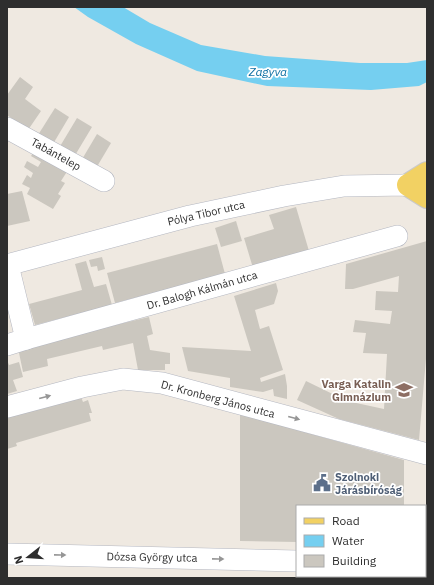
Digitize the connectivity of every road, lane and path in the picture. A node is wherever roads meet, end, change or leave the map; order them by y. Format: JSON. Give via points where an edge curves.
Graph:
{"nodes":[{"id":1,"x":10,"y":136,"type":"edge"},
{"id":2,"x":427,"y":173,"type":"edge"},
{"id":3,"x":104,"y":181,"type":"dead end"},
{"id":4,"x":421,"y":186,"type":"edge"},
{"id":5,"x":427,"y":197,"type":"edge"},
{"id":6,"x":397,"y":236,"type":"dead end"},
{"id":7,"x":7,"y":265,"type":"edge"},
{"id":8,"x":26,"y":339,"type":"junction"},
{"id":9,"x":7,"y":346,"type":"edge"},
{"id":10,"x":7,"y":407,"type":"edge"},
{"id":11,"x":427,"y":454,"type":"edge"},
{"id":12,"x":7,"y":554,"type":"edge"},
{"id":13,"x":296,"y":561,"type":"edge"}],
"edges":[{"from":1,"to":3,"type":"street","name":"Tabántelep"},
{"from":2,"to":4,"type":"main road"},
{"from":4,"to":5,"type":"main road"},
{"from":4,"to":7,"type":"street","name":"Pólya Tibor utca","via":[[344,186],[284,196],[190,216]]},
{"from":6,"to":8,"type":"street","name":"Dr. Balogh Kálmán utca"},
{"from":7,"to":8,"type":"street"},
{"from":8,"to":9,"type":"street","name":"Dr. Balogh Kálmán utca"},
{"from":10,"to":11,"type":"street","name":"Dr. Kronberg János utca","one_way":true,"via":[[82,386],[123,379],[162,383]]},
{"from":12,"to":13,"type":"street","name":"Dózsa György utca","one_way":true}]}
